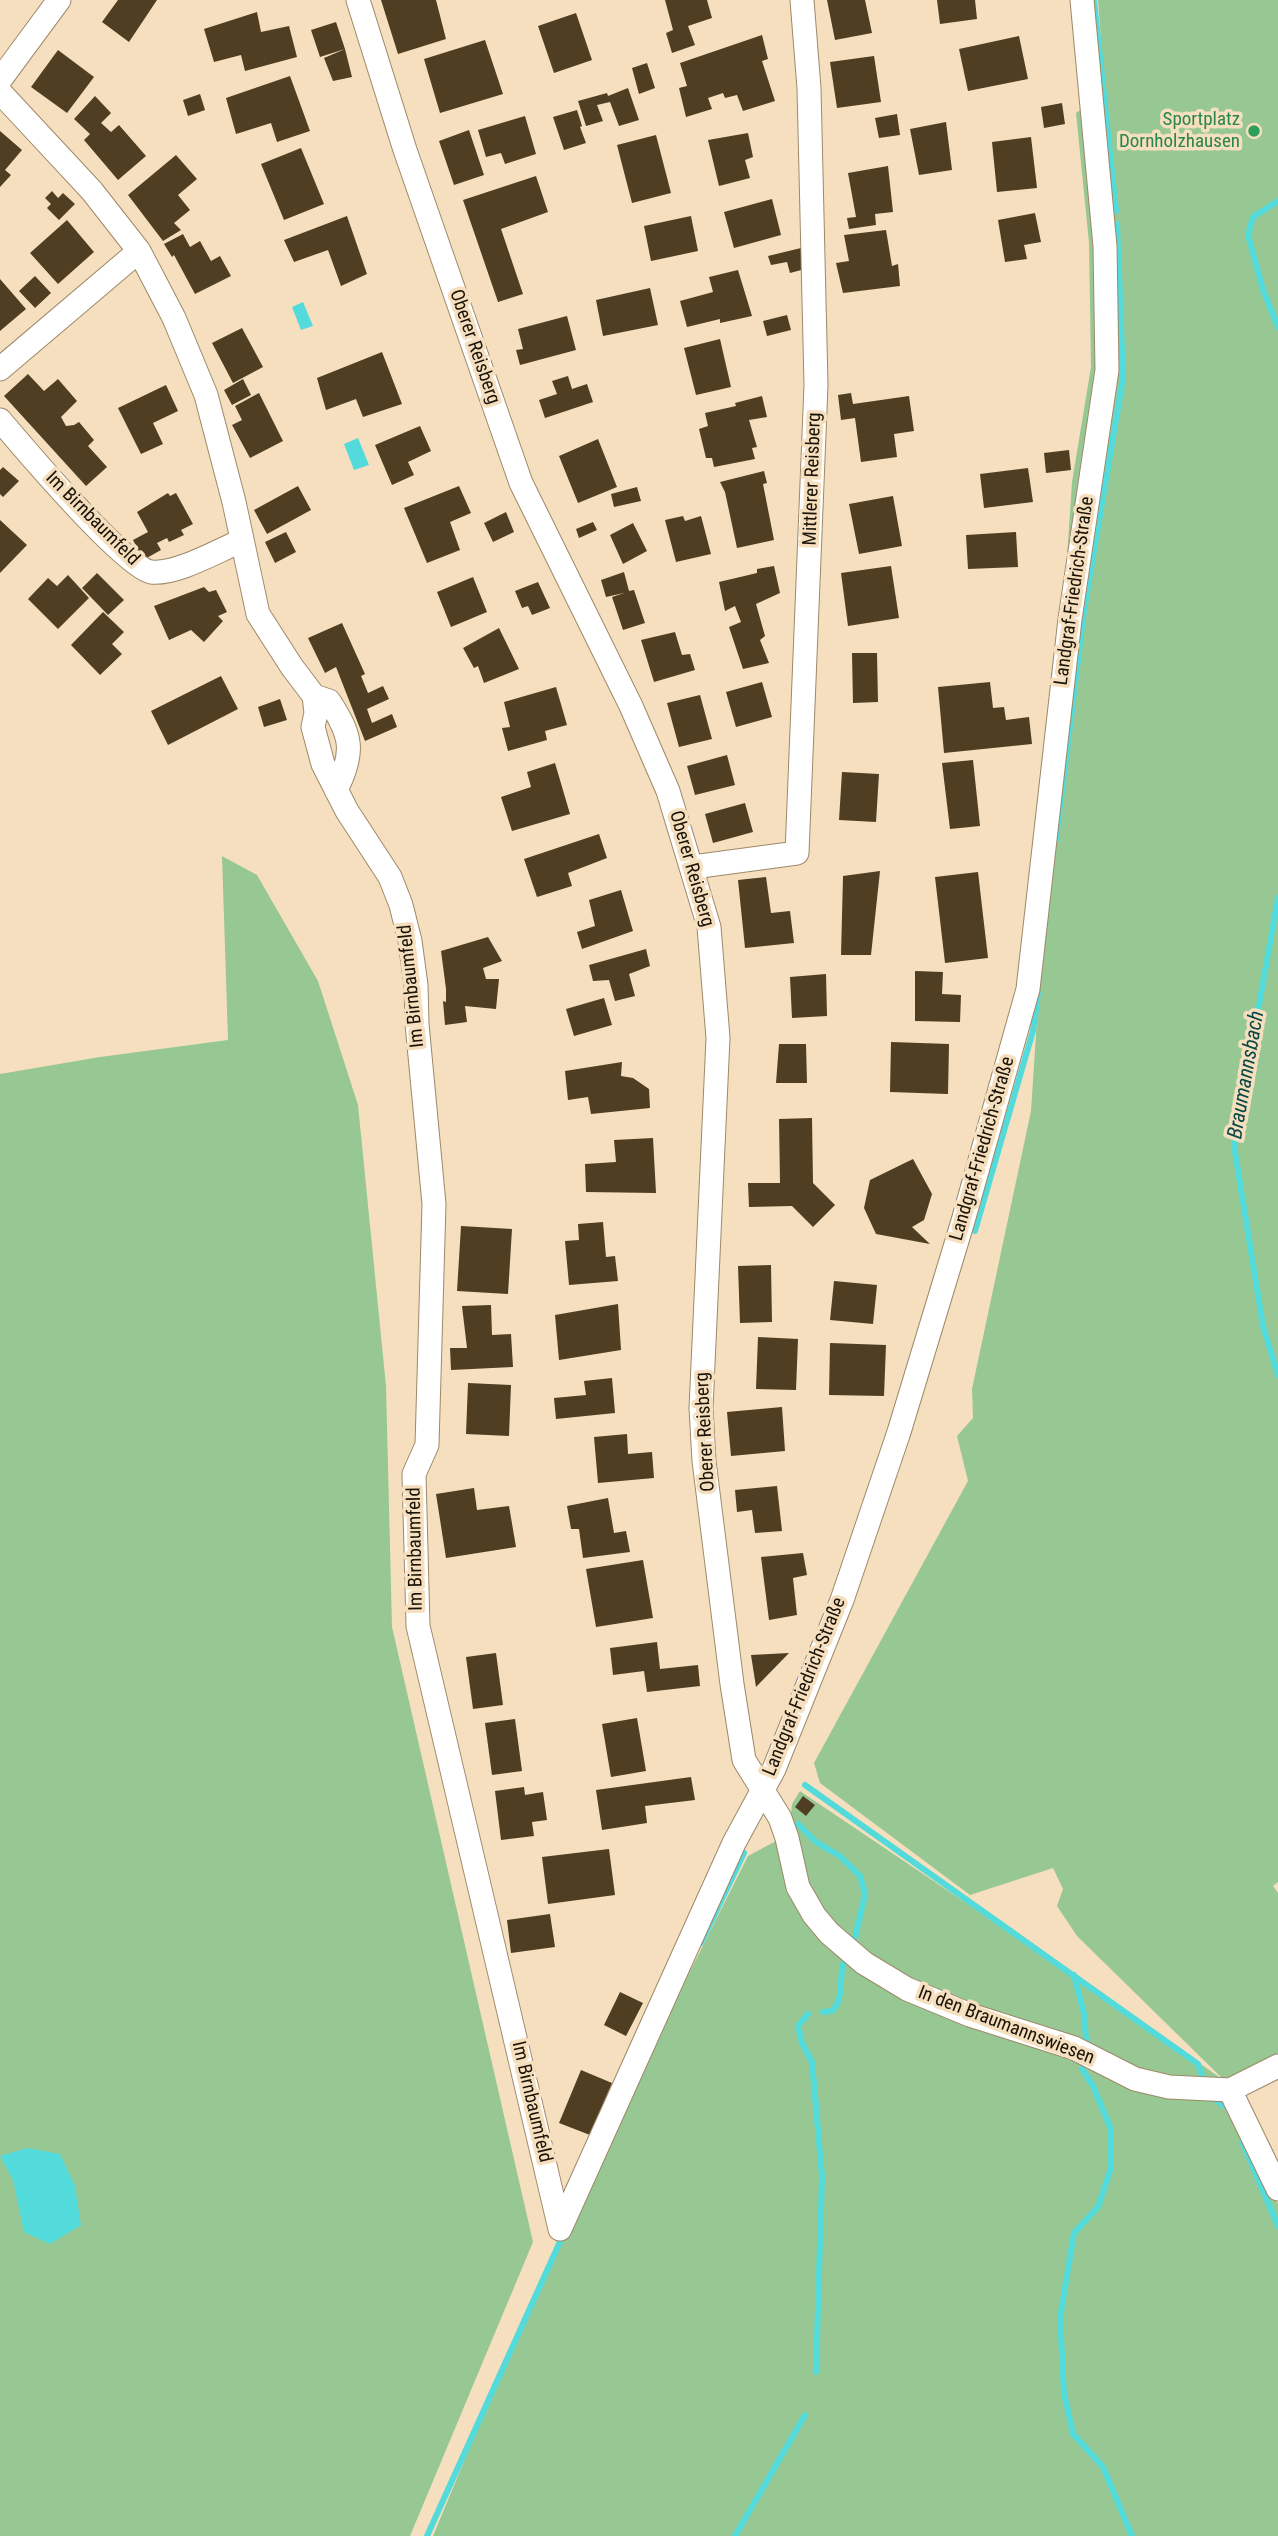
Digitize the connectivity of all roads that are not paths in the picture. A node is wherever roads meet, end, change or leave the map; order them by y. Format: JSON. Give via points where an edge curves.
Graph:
{"nodes":[{"id":1,"x":59,"y":0,"type":"edge"},
{"id":2,"x":358,"y":0,"type":"edge"},
{"id":3,"x":802,"y":0,"type":"edge"},
{"id":4,"x":1082,"y":0,"type":"edge"},
{"id":5,"x":0,"y":79,"type":"edge"},
{"id":6,"x":0,"y":92,"type":"edge"},
{"id":7,"x":139,"y":251,"type":"junction"},
{"id":8,"x":0,"y":369,"type":"edge"},
{"id":9,"x":0,"y":420,"type":"edge"},
{"id":10,"x":241,"y":541,"type":"junction"},
{"id":11,"x":693,"y":867,"type":"junction"},
{"id":12,"x":762,"y":1791,"type":"junction"},
{"id":13,"x":1278,"y":2066,"type":"edge"},
{"id":14,"x":1230,"y":2090,"type":"junction"},
{"id":15,"x":1278,"y":2189,"type":"edge"},
{"id":16,"x":560,"y":2229,"type":"joint"}],
"edges":[{"from":1,"to":5,"type":"street"},
{"from":2,"to":11,"type":"street","name":"Oberer Reisberg","via":[[521,483],[631,706],[668,791]]},
{"from":3,"to":11,"type":"street","name":"Mittlerer Reisberg","via":[[809,88],[816,385],[797,853]]},
{"from":4,"to":12,"type":"street","name":"Landgraf-Friedrich-Straße","via":[[1105,246],[1107,370],[1070,619],[1028,989],[899,1432],[842,1600]]},
{"from":6,"to":7,"type":"street","name":"Im Birnbaumfeld","via":[[92,191]]},
{"from":7,"to":8,"type":"street"},
{"from":7,"to":10,"type":"street","name":"Im Birnbaumfeld","via":[[206,395]]},
{"from":9,"to":10,"type":"street","name":"Im Birnbaumfeld","via":[[80,510],[131,562],[147,572],[164,573]]},
{"from":10,"to":16,"type":"street","name":"Im Birnbaumfeld","via":[[258,614],[314,696],[329,701],[346,733],[351,750],[337,790],[390,877],[410,941],[434,1204],[427,1445],[414,1474],[418,1626]]},
{"from":11,"to":12,"type":"street","name":"Oberer Reisberg","via":[[709,927],[718,1038],[701,1408],[704,1461],[744,1760]]},
{"from":12,"to":14,"type":"street","name":"In den Braumannswiesen","via":[[780,1818],[803,1900],[829,1933],[864,1963],[907,1989],[970,2015],[1074,2048],[1135,2079],[1169,2087]]},
{"from":12,"to":16,"type":"street","name":"Landgraf-Friedrich-Straße","via":[[734,1843]]},
{"from":13,"to":14,"type":"street","name":"In den Braumannswiesen"},
{"from":14,"to":15,"type":"street"}]}
